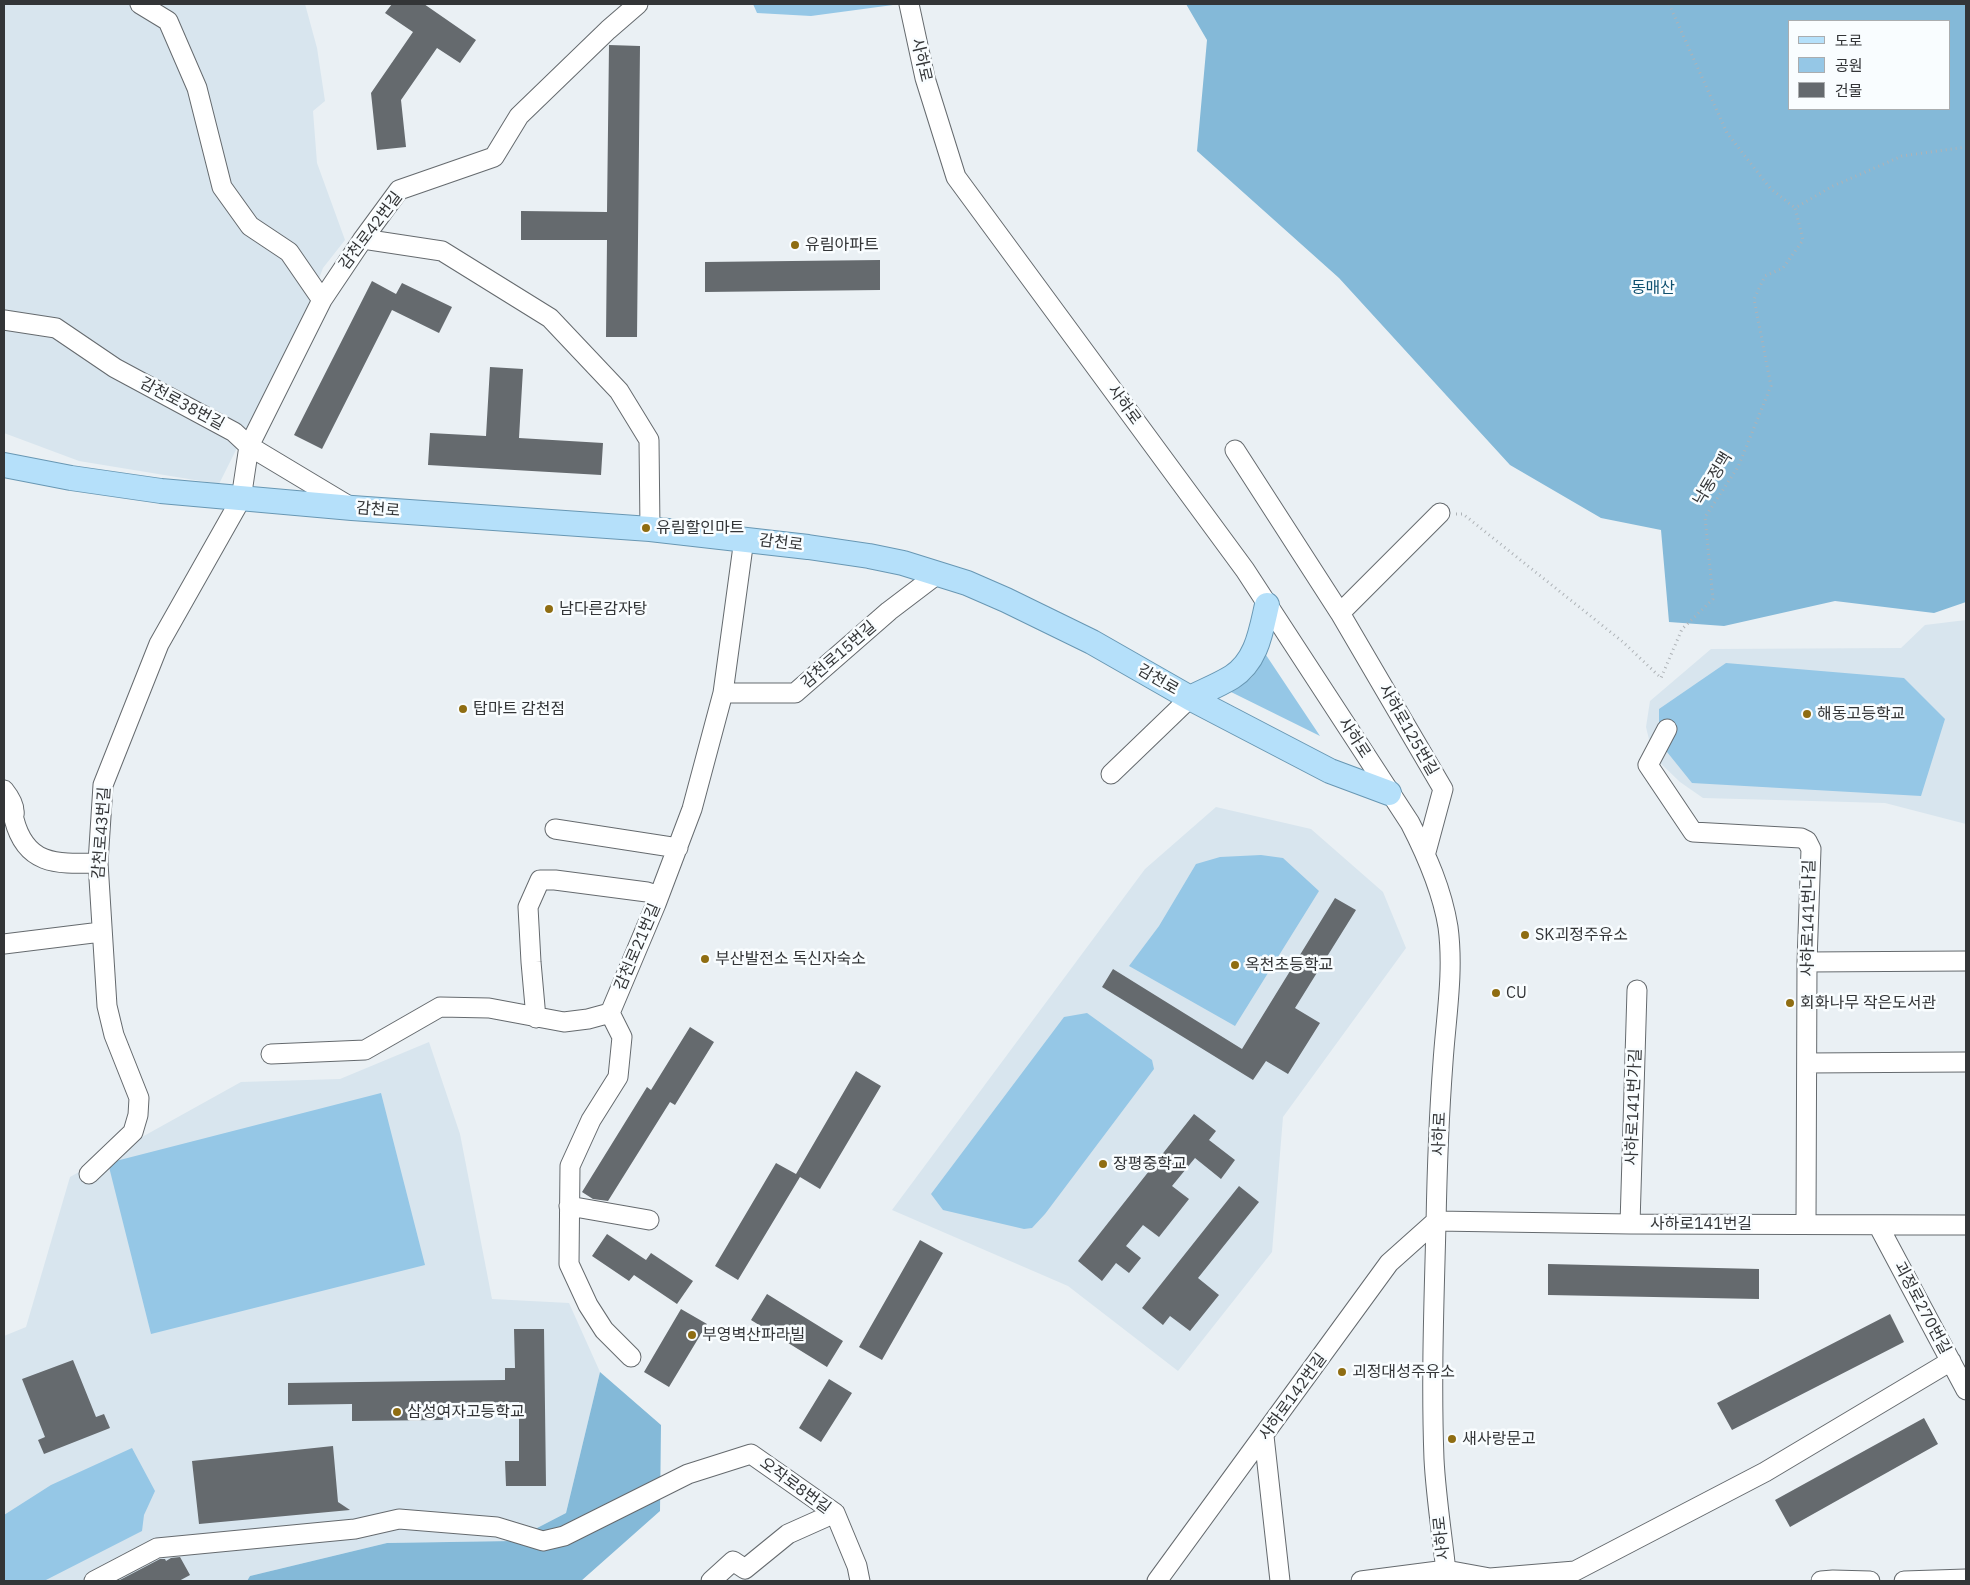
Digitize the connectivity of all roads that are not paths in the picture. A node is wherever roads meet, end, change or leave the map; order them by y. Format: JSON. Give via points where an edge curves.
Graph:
{"nodes":[{"id":1,"x":140,"y":4,"type":"edge"},
{"id":2,"x":638,"y":4,"type":"edge"},
{"id":3,"x":909,"y":4,"type":"edge"},
{"id":4,"x":363,"y":239,"type":"junction"},
{"id":5,"x":322,"y":300,"type":"junction"},
{"id":6,"x":4,"y":320,"type":"edge"},
{"id":7,"x":249,"y":446,"type":"junction"},
{"id":8,"x":1234,"y":450,"type":"dead end"},
{"id":9,"x":4,"y":465,"type":"edge"},
{"id":10,"x":242,"y":499,"type":"junction"},
{"id":11,"x":352,"y":508,"type":"junction"},
{"id":12,"x":1440,"y":513,"type":"road end"},
{"id":13,"x":650,"y":529,"type":"junction"},
{"id":14,"x":744,"y":539,"type":"junction"},
{"id":15,"x":939,"y":573,"type":"junction"},
{"id":16,"x":1268,"y":605,"type":"junction"},
{"id":17,"x":1340,"y":613,"type":"junction"},
{"id":18,"x":723,"y":693,"type":"junction"},
{"id":19,"x":1190,"y":698,"type":"junction"},
{"id":20,"x":1667,"y":729,"type":"dead end"},
{"id":21,"x":1111,"y":774,"type":"dead end"},
{"id":22,"x":4,"y":790,"type":"edge"},
{"id":23,"x":1389,"y":793,"type":"junction"},
{"id":24,"x":555,"y":829,"type":"dead end"},
{"id":25,"x":678,"y":848,"type":"junction"},
{"id":26,"x":1426,"y":852,"type":"junction"},
{"id":27,"x":98,"y":863,"type":"junction"},
{"id":28,"x":660,"y":896,"type":"junction"},
{"id":29,"x":101,"y":932,"type":"junction"},
{"id":30,"x":4,"y":944,"type":"edge"},
{"id":31,"x":1966,"y":961,"type":"edge"},
{"id":32,"x":1807,"y":962,"type":"junction"},
{"id":33,"x":1637,"y":990,"type":"dead end"},
{"id":34,"x":610,"y":1013,"type":"junction"},
{"id":35,"x":536,"y":1018,"type":"junction"},
{"id":36,"x":271,"y":1054,"type":"dead end"},
{"id":37,"x":1966,"y":1062,"type":"edge"},
{"id":38,"x":1807,"y":1063,"type":"junction"},
{"id":39,"x":89,"y":1174,"type":"dead end"},
{"id":40,"x":569,"y":1206,"type":"junction"},
{"id":41,"x":648,"y":1220,"type":"dead end"},
{"id":42,"x":1436,"y":1221,"type":"junction"},
{"id":43,"x":1630,"y":1224,"type":"junction"},
{"id":44,"x":1806,"y":1224,"type":"junction"},
{"id":45,"x":1878,"y":1225,"type":"junction"},
{"id":46,"x":1966,"y":1225,"type":"edge"},
{"id":47,"x":631,"y":1357,"type":"dead end"},
{"id":48,"x":1951,"y":1361,"type":"junction"},
{"id":49,"x":1966,"y":1390,"type":"edge"},
{"id":50,"x":1264,"y":1436,"type":"junction"},
{"id":51,"x":835,"y":1513,"type":"junction"},
{"id":52,"x":1446,"y":1576,"type":"edge"},
{"id":53,"x":1966,"y":1579,"type":"edge"},
{"id":54,"x":94,"y":1581,"type":"edge"},
{"id":55,"x":711,"y":1581,"type":"edge"},
{"id":56,"x":860,"y":1581,"type":"edge"},
{"id":57,"x":1157,"y":1581,"type":"edge"},
{"id":58,"x":1280,"y":1581,"type":"edge"},
{"id":59,"x":1361,"y":1581,"type":"edge"},
{"id":60,"x":1821,"y":1581,"type":"edge"},
{"id":61,"x":1870,"y":1581,"type":"edge"},
{"id":62,"x":1904,"y":1581,"type":"edge"}],
"edges":[{"from":1,"to":5,"type":"street","via":[[168,21],[197,88],[222,187],[250,226],[289,252]]},
{"from":2,"to":4,"type":"street","name":"감천로42번길","via":[[519,116],[494,157],[399,190]]},
{"from":3,"to":16,"type":"street","name":"사하로","via":[[924,78],[956,177]]},
{"from":4,"to":5,"type":"street","name":"감천로42번길"},
{"from":4,"to":13,"type":"street","via":[[442,251],[550,318],[619,391],[649,440]]},
{"from":5,"to":7,"type":"street","name":"감천로42번길"},
{"from":6,"to":7,"type":"street","name":"감천로38번길","via":[[56,328],[114,368],[234,432]]},
{"from":7,"to":10,"type":"street","name":"감천로42번길"},
{"from":7,"to":11,"type":"street","name":"감천로38번길"},
{"from":8,"to":17,"type":"street","name":"사하로125번길"},
{"from":9,"to":10,"type":"main road","name":"감천로","via":[[161,491]]},
{"from":10,"to":11,"type":"main road","name":"감천로"},
{"from":10,"to":27,"type":"street","name":"감천로43번길","via":[[159,644],[103,785]]},
{"from":11,"to":13,"type":"main road","name":"감천로"},
{"from":12,"to":17,"type":"street"},
{"from":13,"to":14,"type":"main road","name":"감천로"},
{"from":14,"to":15,"type":"main road","name":"감천로","via":[[869,556]]},
{"from":14,"to":18,"type":"street","name":"감천로21번길"},
{"from":15,"to":18,"type":"street","name":"감천로15번길","via":[[889,611],[795,693]]},
{"from":15,"to":19,"type":"main road","name":"감천로","via":[[1006,600],[1092,642]]},
{"from":16,"to":19,"type":"main road","via":[[1253,654],[1244,666],[1233,676]]},
{"from":16,"to":23,"type":"street","name":"사하로"},
{"from":17,"to":26,"type":"street","name":"사하로125번길","via":[[1442,789]]},
{"from":18,"to":25,"type":"street","name":"감천로21번길","via":[[692,810]]},
{"from":19,"to":21,"type":"street"},
{"from":19,"to":23,"type":"main road","name":"감천로","via":[[1330,771]]},
{"from":20,"to":32,"type":"street","name":"사하로141번나길","via":[[1648,765],[1693,832],[1802,838],[1807,841],[1811,849]]},
{"from":22,"to":27,"type":"street","via":[[31,852],[53,862]]},
{"from":23,"to":26,"type":"street","name":"사하로"},
{"from":24,"to":25,"type":"street"},
{"from":25,"to":28,"type":"street","name":"감천로21번길"},
{"from":26,"to":42,"type":"street","name":"사하로","via":[[1443,904],[1450,952]]},
{"from":27,"to":29,"type":"street","name":"감천로43번길"},
{"from":28,"to":34,"type":"street","name":"감천로21번길"},
{"from":28,"to":35,"type":"street","via":[[540,880],[528,907]]},
{"from":29,"to":30,"type":"street"},
{"from":29,"to":39,"type":"street","name":"감천로43번길","via":[[107,1006],[114,1035],[140,1098],[133,1132]]},
{"from":31,"to":32,"type":"street"},
{"from":32,"to":38,"type":"street","name":"사하로141번나길"},
{"from":33,"to":43,"type":"street","name":"사하로141번가길"},
{"from":34,"to":35,"type":"street","via":[[588,1020],[564,1022]]},
{"from":34,"to":40,"type":"street","via":[[622,1037],[618,1077],[591,1120],[570,1166]]},
{"from":35,"to":36,"type":"street","via":[[489,1008],[440,1007],[365,1050]]},
{"from":37,"to":38,"type":"street"},
{"from":38,"to":44,"type":"street","name":"사하로141번나길"},
{"from":40,"to":41,"type":"street"},
{"from":40,"to":47,"type":"street","via":[[569,1264],[604,1330]]},
{"from":42,"to":43,"type":"street","name":"사하로141번길"},
{"from":42,"to":50,"type":"street","name":"사하로142번길","via":[[1389,1263]]},
{"from":42,"to":52,"type":"street","name":"사하로","via":[[1434,1460]]},
{"from":43,"to":44,"type":"street","name":"사하로141번길"},
{"from":44,"to":45,"type":"street","name":"사하로141번길"},
{"from":45,"to":46,"type":"street","name":"사하로141번길"},
{"from":45,"to":48,"type":"street","name":"괴정로270번길"},
{"from":48,"to":49,"type":"street","name":"괴정로270번길"},
{"from":48,"to":52,"type":"street","via":[[1765,1472],[1575,1571],[1490,1578]]},
{"from":50,"to":57,"type":"street","name":"사하로142번길"},
{"from":50,"to":58,"type":"street"},
{"from":51,"to":54,"type":"street","name":"오작로8번길","via":[[750,1454],[688,1474],[564,1536],[543,1541],[498,1527],[399,1520],[355,1529],[158,1548]]},
{"from":51,"to":55,"type":"street","via":[[788,1534],[744,1569],[733,1561]]},
{"from":51,"to":56,"type":"street","name":"오작로8번길"},
{"from":52,"to":59,"type":"street"},
{"from":53,"to":62,"type":"street"},
{"from":60,"to":61,"type":"street"}]}
